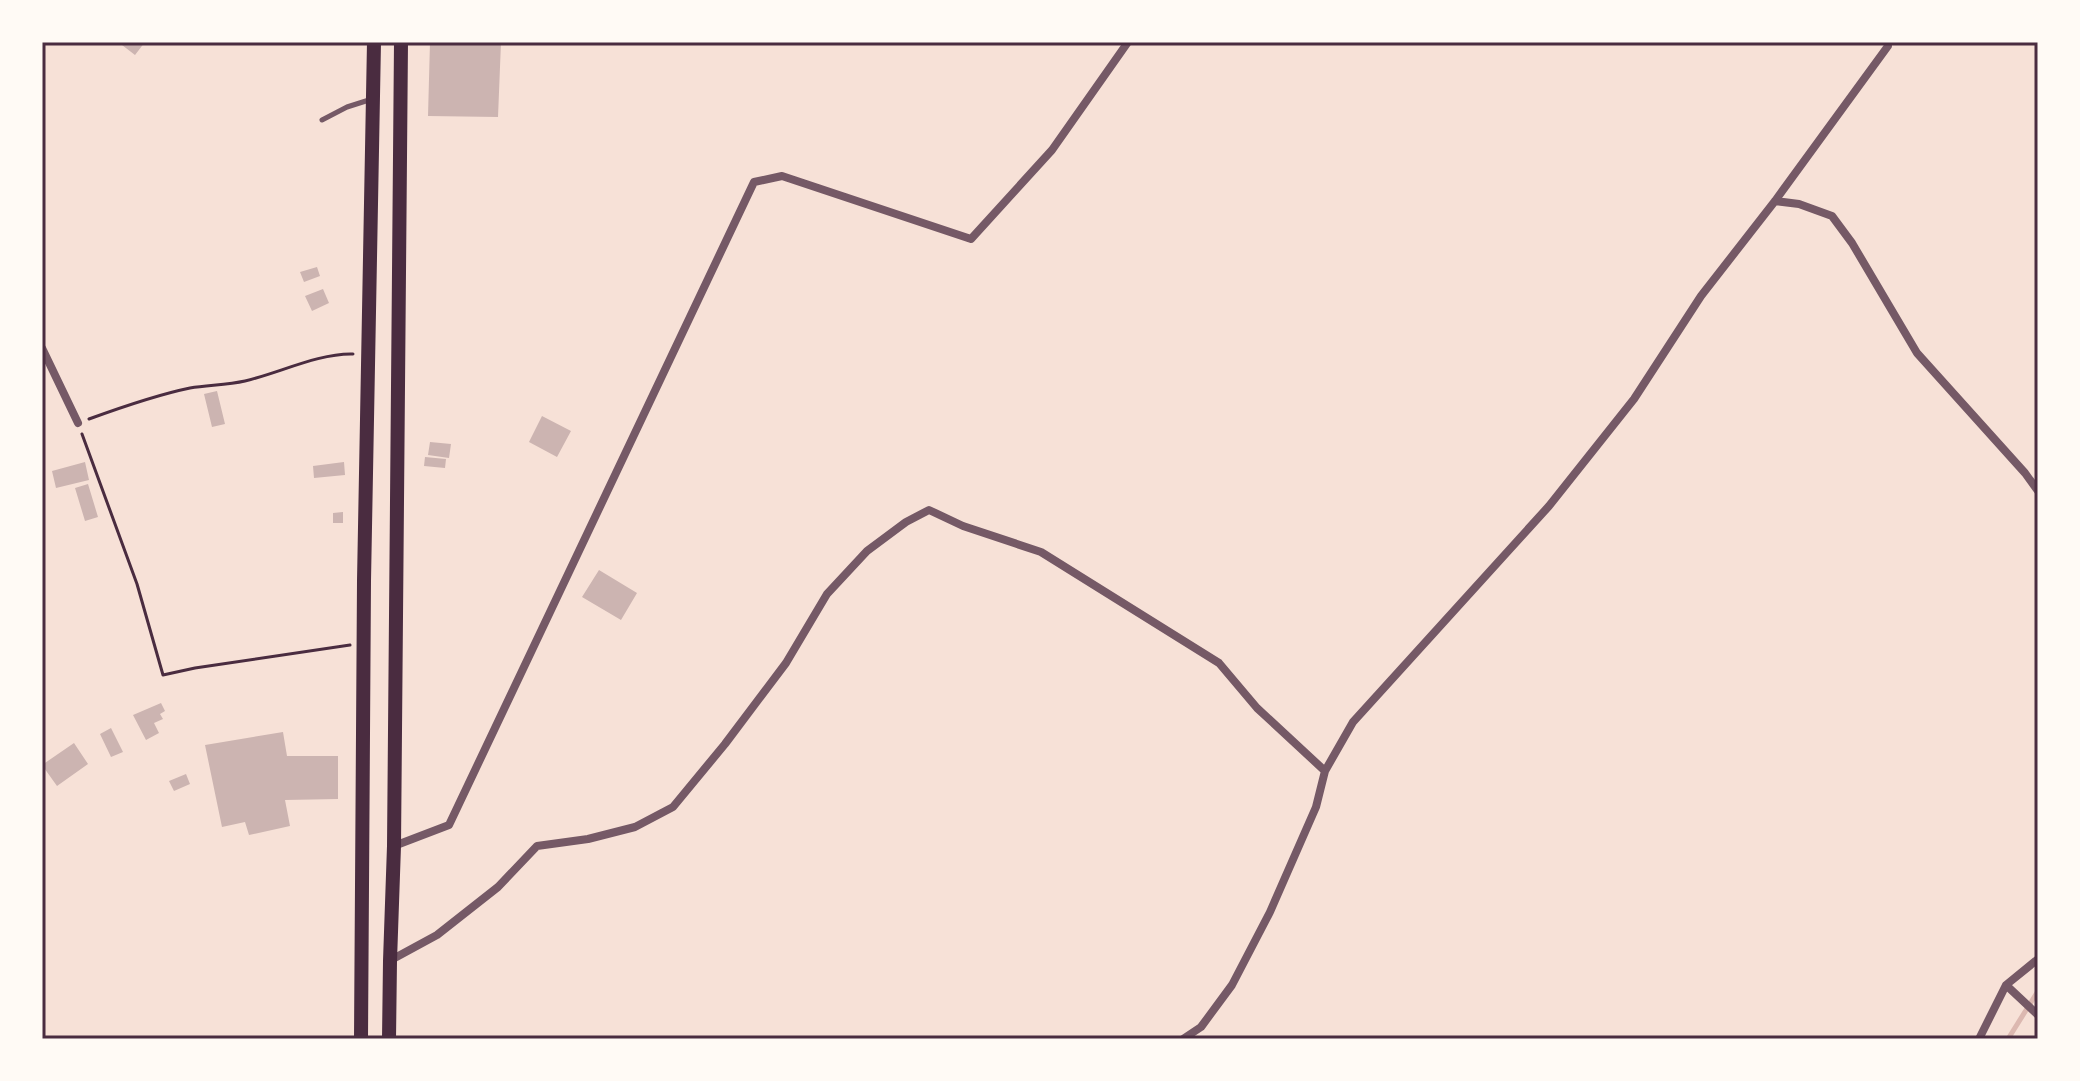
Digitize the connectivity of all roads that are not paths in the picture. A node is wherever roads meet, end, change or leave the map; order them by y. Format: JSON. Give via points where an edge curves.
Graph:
{"nodes":[{"id":1,"x":374,"y":42,"type":"edge"},
{"id":2,"x":401,"y":42,"type":"edge"},
{"id":3,"x":1128,"y":42,"type":"edge"},
{"id":4,"x":1890,"y":43,"type":"edge"},
{"id":5,"x":374,"y":99,"type":"junction"},
{"id":6,"x":322,"y":120,"type":"dead end"},
{"id":7,"x":1775,"y":201,"type":"junction"},
{"id":8,"x":42,"y":348,"type":"edge"},
{"id":9,"x":78,"y":423,"type":"road end"},
{"id":10,"x":2038,"y":491,"type":"edge"},
{"id":11,"x":1325,"y":771,"type":"junction"},
{"id":12,"x":394,"y":846,"type":"junction"},
{"id":13,"x":2038,"y":959,"type":"edge"},
{"id":14,"x":390,"y":961,"type":"junction"},
{"id":15,"x":2006,"y":985,"type":"junction"},
{"id":16,"x":2038,"y":1015,"type":"edge"},
{"id":17,"x":361,"y":1039,"type":"edge"},
{"id":18,"x":389,"y":1039,"type":"edge"},
{"id":19,"x":1183,"y":1039,"type":"edge"},
{"id":20,"x":1979,"y":1039,"type":"edge"}],
"edges":[{"from":1,"to":5,"type":"main road"},
{"from":2,"to":12,"type":"main road"},
{"from":3,"to":12,"type":"street","via":[[1052,150],[971,239],[782,176],[754,182],[449,825]]},
{"from":4,"to":7,"type":"street"},
{"from":5,"to":6,"type":"lane"},
{"from":5,"to":17,"type":"main road"},
{"from":7,"to":10,"type":"street","via":[[1832,216],[1917,353]]},
{"from":7,"to":11,"type":"street","via":[[1578,471],[1353,722]]},
{"from":8,"to":9,"type":"street"},
{"from":11,"to":14,"type":"street","via":[[1257,708],[1219,663],[1041,552],[929,510],[867,551],[827,594],[786,663],[673,807],[635,827],[537,846],[462,916]]},
{"from":11,"to":19,"type":"street","via":[[1316,807],[1232,985],[1201,1027]]},
{"from":12,"to":14,"type":"main road"},
{"from":13,"to":15,"type":"street"},
{"from":14,"to":18,"type":"main road"},
{"from":15,"to":16,"type":"street"},
{"from":15,"to":20,"type":"street"}]}
